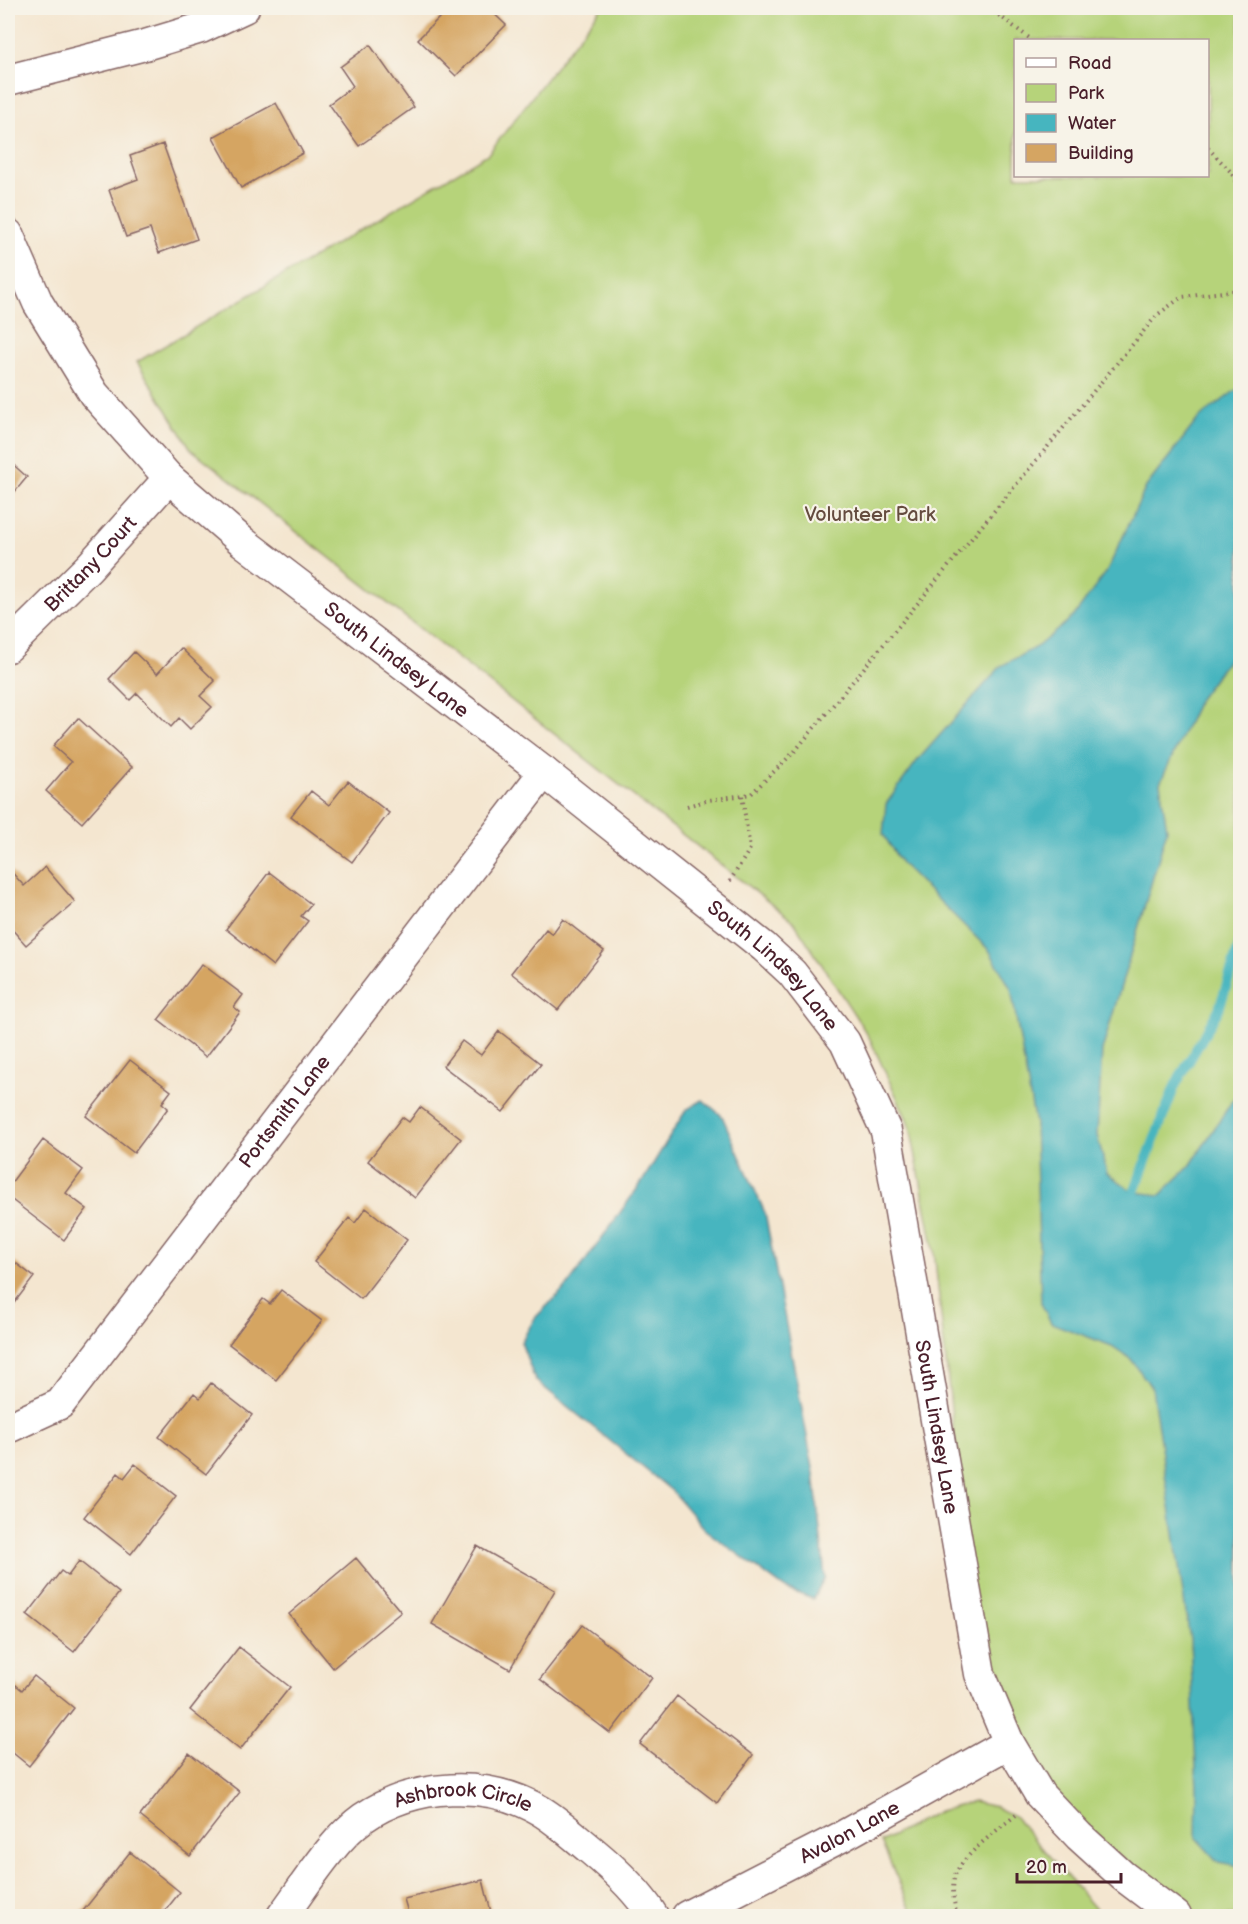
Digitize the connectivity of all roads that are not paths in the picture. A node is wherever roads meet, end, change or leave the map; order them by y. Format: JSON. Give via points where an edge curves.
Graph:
{"nodes":[{"id":1,"x":244,"y":8,"type":"edge"},
{"id":2,"x":8,"y":80,"type":"edge"},
{"id":3,"x":8,"y":234,"type":"edge"},
{"id":4,"x":169,"y":478,"type":"junction"},
{"id":5,"x":8,"y":647,"type":"edge"},
{"id":6,"x":544,"y":772,"type":"junction"},
{"id":7,"x":8,"y":1428,"type":"edge"},
{"id":8,"x":1009,"y":1743,"type":"junction"},
{"id":9,"x":282,"y":1917,"type":"edge"},
{"id":10,"x":653,"y":1917,"type":"edge"},
{"id":11,"x":687,"y":1917,"type":"edge"},
{"id":12,"x":1176,"y":1917,"type":"edge"}],
"edges":[{"from":1,"to":2,"type":"street","via":[[201,28]]},
{"from":3,"to":4,"type":"street","name":"South Lindsey Lane","via":[[38,303],[94,394]]},
{"from":4,"to":5,"type":"street","name":"Brittany Court","via":[[90,567]]},
{"from":4,"to":6,"type":"street","name":"South Lindsey Lane","via":[[243,542]]},
{"from":6,"to":7,"type":"street","name":"Portsmith Lane","via":[[60,1404]]},
{"from":6,"to":8,"type":"street","name":"South Lindsey Lane","via":[[764,947],[792,973],[845,1042],[886,1131],[980,1674]]},
{"from":8,"to":11,"type":"street","name":"Avalon Lane"},
{"from":8,"to":12,"type":"street","name":"South Lindsey Lane","via":[[1040,1795],[1079,1836]]},
{"from":9,"to":10,"type":"street","name":"Ashbrook Circle","via":[[342,1838],[361,1820],[388,1803],[426,1791],[472,1789],[540,1810],[604,1861],[636,1893]]}]}
